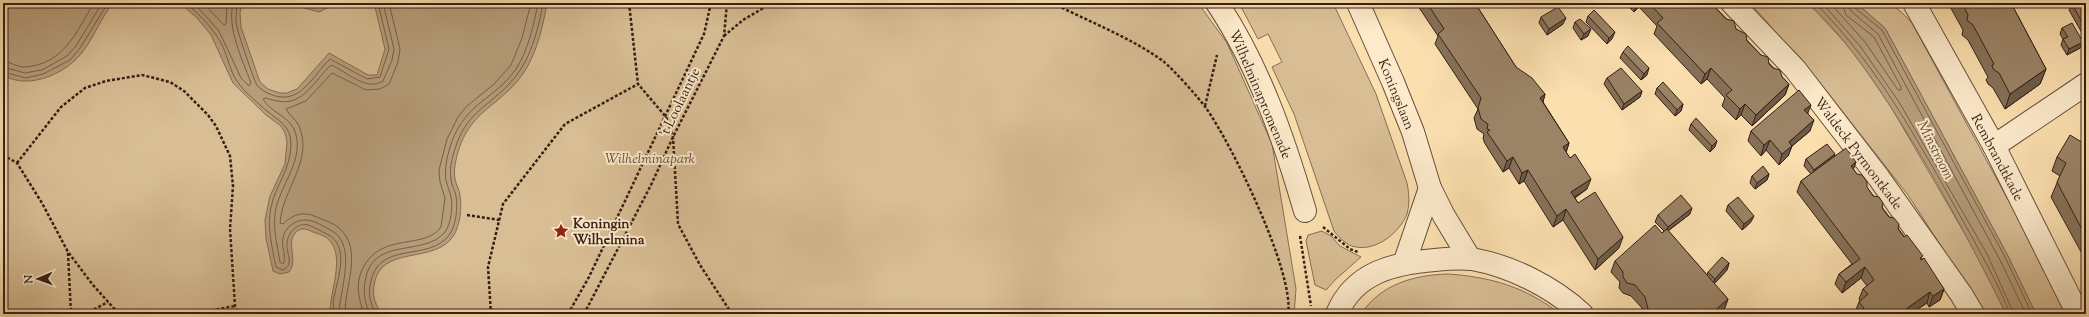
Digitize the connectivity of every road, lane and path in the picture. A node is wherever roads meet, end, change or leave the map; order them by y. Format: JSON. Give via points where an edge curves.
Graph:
{"nodes":[{"id":1,"x":629,"y":3,"type":"edge"},
{"id":2,"x":711,"y":3,"type":"edge"},
{"id":3,"x":727,"y":3,"type":"edge"},
{"id":4,"x":772,"y":3,"type":"edge"},
{"id":5,"x":1053,"y":3,"type":"edge"},
{"id":6,"x":1218,"y":3,"type":"edge"},
{"id":7,"x":1358,"y":3,"type":"edge"},
{"id":8,"x":1732,"y":3,"type":"edge"},
{"id":9,"x":1914,"y":3,"type":"edge"},
{"id":10,"x":724,"y":36,"type":"junction"},
{"id":11,"x":1217,"y":53,"type":"dead end"},
{"id":12,"x":638,"y":84,"type":"junction"},
{"id":13,"x":2086,"y":84,"type":"edge"},
{"id":14,"x":1205,"y":107,"type":"junction"},
{"id":15,"x":666,"y":117,"type":"junction"},
{"id":16,"x":673,"y":137,"type":"junction"},
{"id":17,"x":1994,"y":146,"type":"junction"},
{"id":18,"x":3,"y":155,"type":"edge"},
{"id":19,"x":17,"y":164,"type":"junction"},
{"id":20,"x":1430,"y":188,"type":"junction"},
{"id":21,"x":1305,"y":211,"type":"junction"},
{"id":22,"x":467,"y":215,"type":"dead end"},
{"id":23,"x":499,"y":220,"type":"junction"},
{"id":24,"x":68,"y":252,"type":"junction"},
{"id":25,"x":1470,"y":259,"type":"junction"},
{"id":26,"x":1396,"y":265,"type":"junction"},
{"id":27,"x":108,"y":302,"type":"junction"},
{"id":28,"x":235,"y":306,"type":"junction"},
{"id":29,"x":71,"y":314,"type":"edge"},
{"id":30,"x":85,"y":314,"type":"edge"},
{"id":31,"x":119,"y":314,"type":"edge"},
{"id":32,"x":192,"y":314,"type":"edge"},
{"id":33,"x":239,"y":314,"type":"edge"},
{"id":34,"x":491,"y":314,"type":"edge"},
{"id":35,"x":568,"y":314,"type":"edge"},
{"id":36,"x":584,"y":314,"type":"edge"},
{"id":37,"x":732,"y":314,"type":"edge"},
{"id":38,"x":1288,"y":314,"type":"edge"},
{"id":39,"x":1312,"y":314,"type":"edge"},
{"id":40,"x":1337,"y":314,"type":"edge"},
{"id":41,"x":1582,"y":314,"type":"edge"},
{"id":42,"x":1973,"y":314,"type":"edge"},
{"id":43,"x":2078,"y":314,"type":"edge"}],
"edges":[{"from":1,"to":12,"type":"path"},
{"from":2,"to":15,"type":"path","name":"'t Loolaantje","via":[[704,34]]},
{"from":3,"to":10,"type":"path","name":"'t Loolaantje"},
{"from":4,"to":10,"type":"path","via":[[743,20]]},
{"from":5,"to":14,"type":"path","via":[[1119,35],[1163,62]]},
{"from":6,"to":21,"type":"street","name":"Wilhelminapromenade","via":[[1245,50],[1281,132]]},
{"from":7,"to":20,"type":"street","name":"Koningslaan","via":[[1410,125]]},
{"from":8,"to":42,"type":"street","name":"Waldeck Pyrmontkade","via":[[1795,69],[1870,166]]},
{"from":9,"to":17,"type":"street","name":"Rembrandtkade"},
{"from":10,"to":16,"type":"path","name":"'t Loolaantje"},
{"from":11,"to":14,"type":"path"},
{"from":12,"to":15,"type":"path"},
{"from":12,"to":23,"type":"path","via":[[565,124],[503,204]]},
{"from":13,"to":17,"type":"street"},
{"from":14,"to":38,"type":"path","via":[[1225,138],[1269,230],[1285,284]]},
{"from":15,"to":16,"type":"path"},
{"from":15,"to":35,"type":"path","name":"'t Loolaantje","via":[[589,278]]},
{"from":16,"to":36,"type":"path","name":"'t Loolaantje"},
{"from":16,"to":37,"type":"path","via":[[678,224],[700,265]]},
{"from":17,"to":43,"type":"street","name":"Rembrandtkade"},
{"from":18,"to":19,"type":"path"},
{"from":19,"to":24,"type":"path","via":[[42,203]]},
{"from":19,"to":28,"type":"path","via":[[61,107],[85,88],[106,81],[142,75],[170,82],[184,91],[216,126],[230,156],[230,229]]},
{"from":20,"to":25,"type":"street","name":"Koningslaan"},
{"from":20,"to":26,"type":"street"},
{"from":21,"to":26,"type":"path","via":[[1350,248]]},
{"from":21,"to":39,"type":"path","via":[[1300,228],[1301,248]]},
{"from":22,"to":23,"type":"path"},
{"from":23,"to":34,"type":"path","via":[[488,267]]},
{"from":24,"to":27,"type":"path"},
{"from":24,"to":29,"type":"path"},
{"from":25,"to":26,"type":"street"},
{"from":25,"to":41,"type":"street","via":[[1528,278],[1565,300]]},
{"from":26,"to":40,"type":"street","via":[[1359,284],[1342,303]]},
{"from":27,"to":30,"type":"path"},
{"from":27,"to":31,"type":"path"},
{"from":28,"to":32,"type":"path"},
{"from":28,"to":33,"type":"path"}]}
